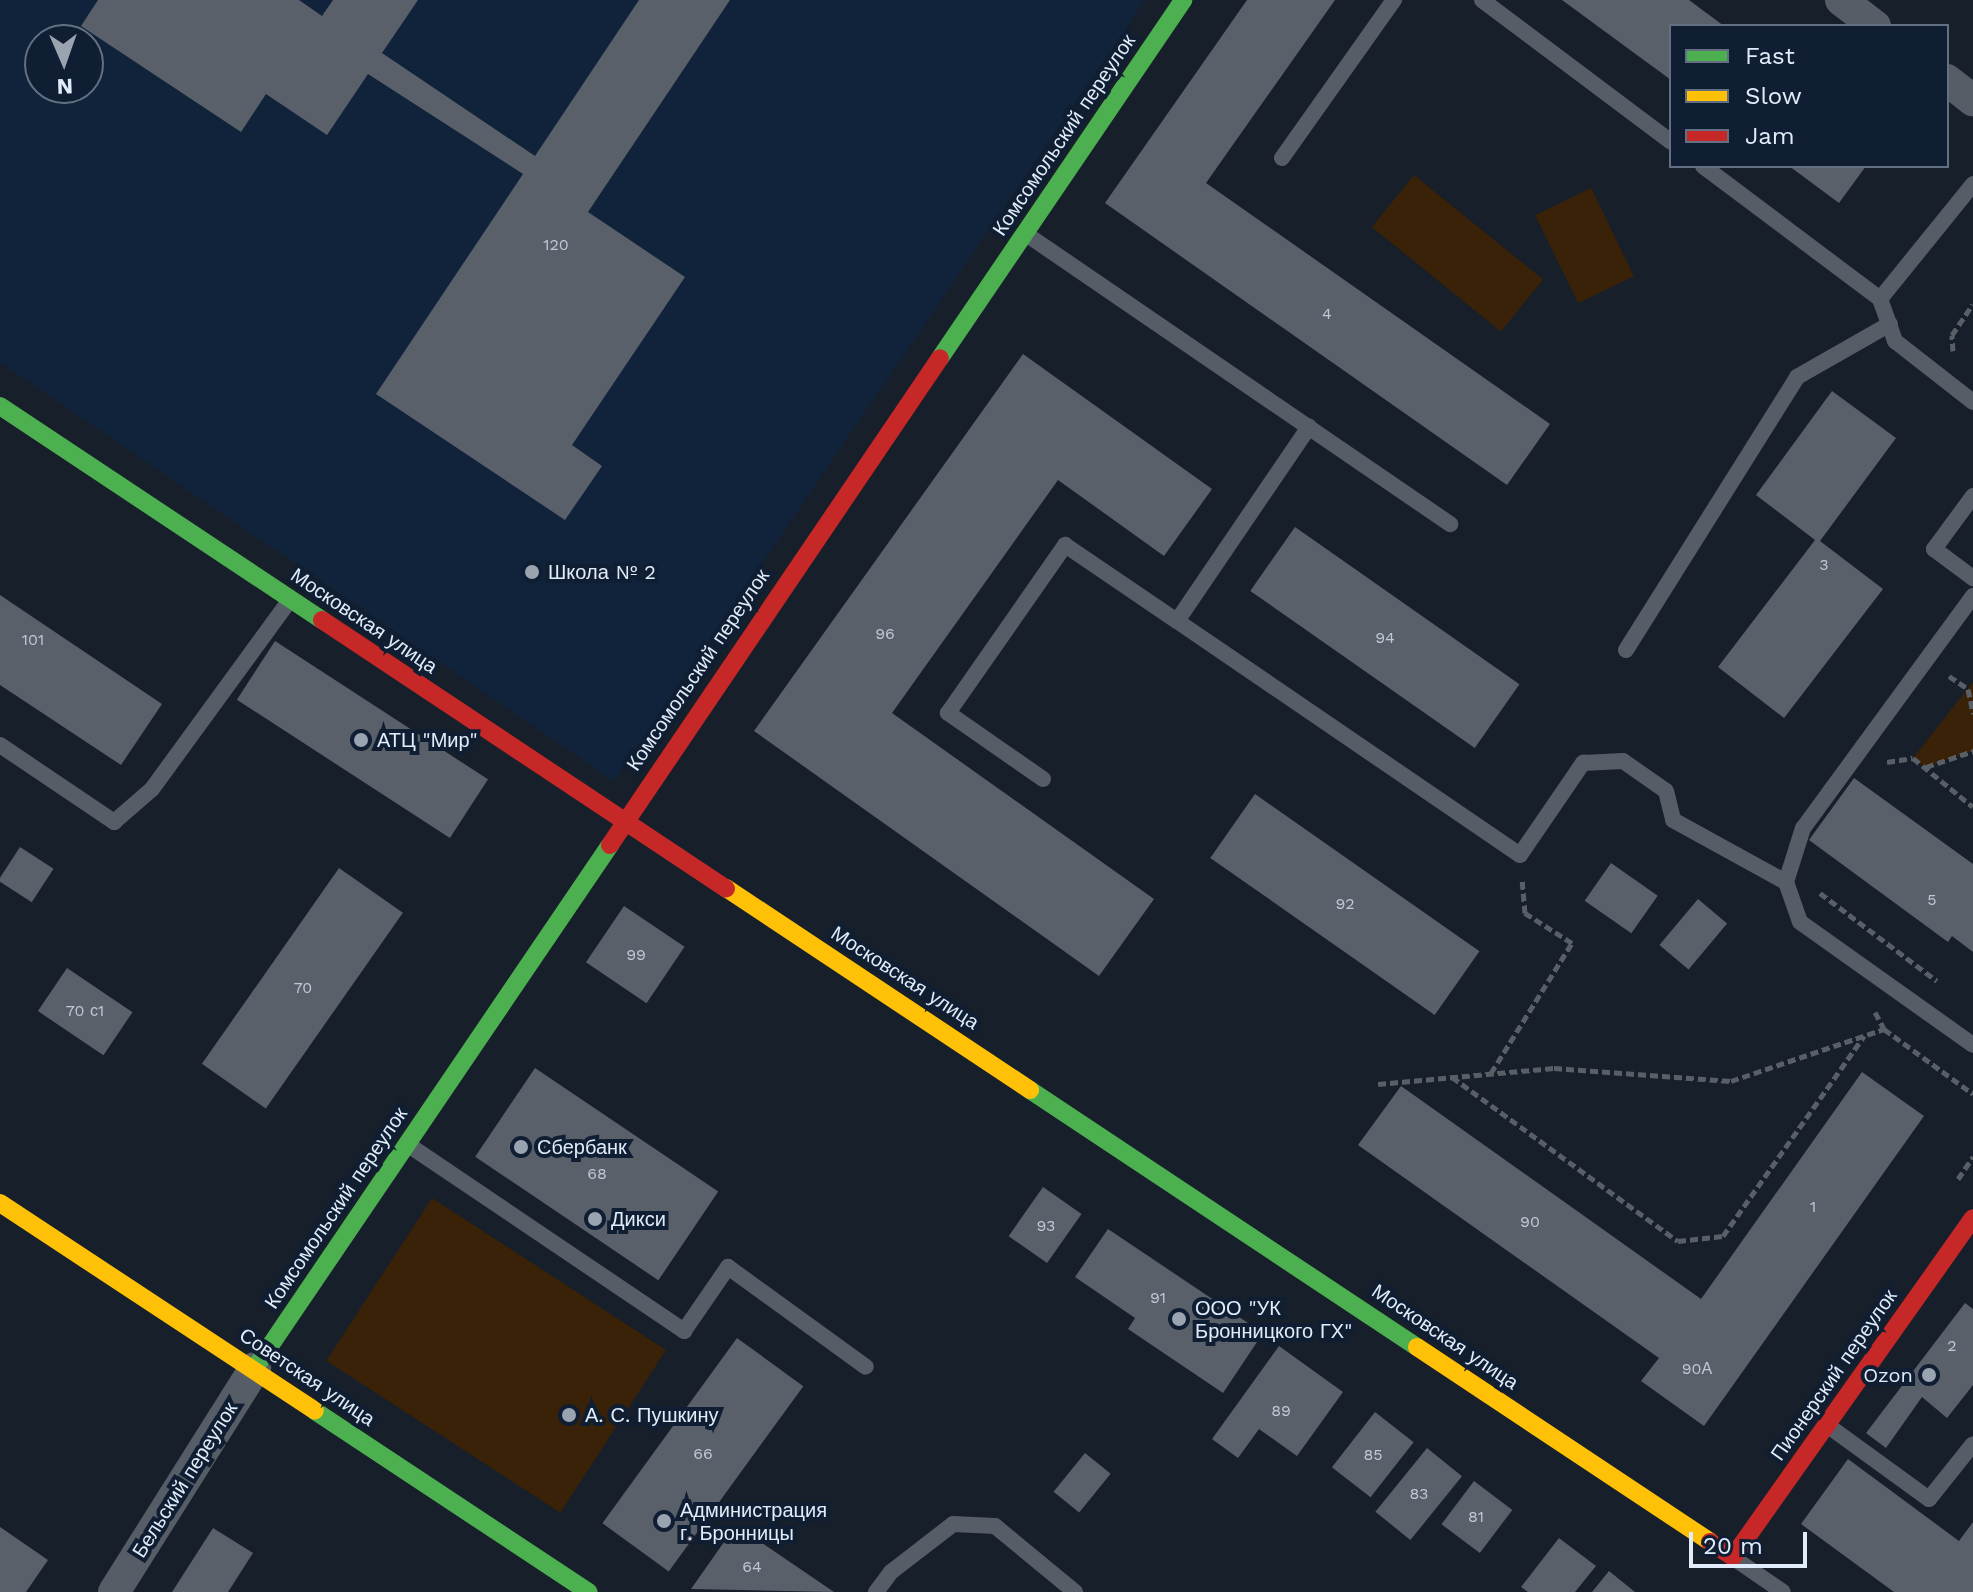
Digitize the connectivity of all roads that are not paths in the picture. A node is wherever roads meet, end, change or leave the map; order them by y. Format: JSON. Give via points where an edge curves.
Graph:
{"nodes":[{"id":1,"x":1183,"y":0,"type":"edge"},
{"id":2,"x":1394,"y":0,"type":"edge"},
{"id":3,"x":1482,"y":0,"type":"edge"},
{"id":4,"x":1841,"y":0,"type":"edge"},
{"id":5,"x":1872,"y":24,"type":"edge"},
{"id":6,"x":1949,"y":82,"type":"edge"},
{"id":7,"x":1973,"y":100,"type":"edge"},
{"id":8,"x":1669,"y":140,"type":"edge"},
{"id":9,"x":1282,"y":158,"type":"dead end"},
{"id":10,"x":1706,"y":168,"type":"edge"},
{"id":11,"x":1973,"y":184,"type":"edge"},
{"id":12,"x":1024,"y":233,"type":"junction"},
{"id":13,"x":1880,"y":299,"type":"junction"},
{"id":14,"x":1890,"y":324,"type":"junction"},
{"id":15,"x":1973,"y":402,"type":"edge"},
{"id":16,"x":0,"y":406,"type":"edge"},
{"id":17,"x":1309,"y":427,"type":"junction"},
{"id":18,"x":1973,"y":496,"type":"edge"},
{"id":19,"x":1450,"y":524,"type":"dead end"},
{"id":20,"x":1973,"y":578,"type":"edge"},
{"id":21,"x":1973,"y":596,"type":"edge"},
{"id":22,"x":290,"y":599,"type":"junction"},
{"id":23,"x":1177,"y":621,"type":"junction"},
{"id":24,"x":1626,"y":650,"type":"dead end"},
{"id":25,"x":0,"y":745,"type":"edge"},
{"id":26,"x":1043,"y":779,"type":"dead end"},
{"id":27,"x":623,"y":819,"type":"junction"},
{"id":28,"x":1786,"y":882,"type":"junction"},
{"id":29,"x":1973,"y":1045,"type":"edge"},
{"id":30,"x":405,"y":1143,"type":"junction"},
{"id":31,"x":0,"y":1203,"type":"edge"},
{"id":32,"x":1973,"y":1218,"type":"edge"},
{"id":33,"x":866,"y":1367,"type":"dead end"},
{"id":34,"x":255,"y":1368,"type":"junction"},
{"id":35,"x":1826,"y":1425,"type":"junction"},
{"id":36,"x":1973,"y":1444,"type":"edge"},
{"id":37,"x":1733,"y":1557,"type":"junction"},
{"id":38,"x":114,"y":1592,"type":"edge"},
{"id":39,"x":588,"y":1592,"type":"edge"},
{"id":40,"x":876,"y":1592,"type":"edge"},
{"id":41,"x":1075,"y":1592,"type":"edge"},
{"id":42,"x":1783,"y":1592,"type":"edge"}],
"edges":[{"from":1,"to":12,"type":"street","name":"Комсомольский переулок"},
{"from":2,"to":9,"type":"lane"},
{"from":3,"to":8,"type":"lane"},
{"from":4,"to":5,"type":"street"},
{"from":6,"to":7,"type":"street"},
{"from":10,"to":13,"type":"lane"},
{"from":11,"to":13,"type":"lane"},
{"from":12,"to":17,"type":"lane"},
{"from":12,"to":27,"type":"street","name":"Комсомольский переулок"},
{"from":13,"to":14,"type":"lane"},
{"from":14,"to":15,"type":"lane","via":[[1895,341]]},
{"from":14,"to":24,"type":"lane","via":[[1797,377]]},
{"from":16,"to":22,"type":"street","name":"Московская улица"},
{"from":17,"to":19,"type":"lane"},
{"from":17,"to":23,"type":"lane"},
{"from":18,"to":20,"type":"lane","via":[[1934,549]]},
{"from":21,"to":28,"type":"lane","via":[[1803,828]]},
{"from":22,"to":25,"type":"lane","via":[[152,789],[114,822]]},
{"from":22,"to":27,"type":"street","name":"Московская улица"},
{"from":23,"to":26,"type":"lane","via":[[1065,545],[948,713]]},
{"from":23,"to":28,"type":"lane","via":[[1520,855],[1583,763],[1623,761],[1666,791],[1673,820]]},
{"from":27,"to":30,"type":"street","name":"Комсомольский переулок"},
{"from":27,"to":37,"type":"street","name":"Московская улица"},
{"from":28,"to":29,"type":"lane","via":[[1800,922]]},
{"from":30,"to":33,"type":"lane","via":[[684,1331],[728,1267]]},
{"from":30,"to":34,"type":"street","name":"Комсомольский переулок"},
{"from":31,"to":34,"type":"street","name":"Советская улица"},
{"from":32,"to":35,"type":"street","name":"Пионерский переулок"},
{"from":34,"to":38,"type":"street","name":"Бельский переулок"},
{"from":34,"to":39,"type":"street","name":"Советская улица"},
{"from":35,"to":36,"type":"lane","via":[[1929,1499]]},
{"from":35,"to":37,"type":"street","name":"Пионерский переулок"},
{"from":37,"to":42,"type":"lane","name":"Московская улица"},
{"from":40,"to":41,"type":"lane","via":[[891,1572],[953,1524],[995,1526]]}]}
